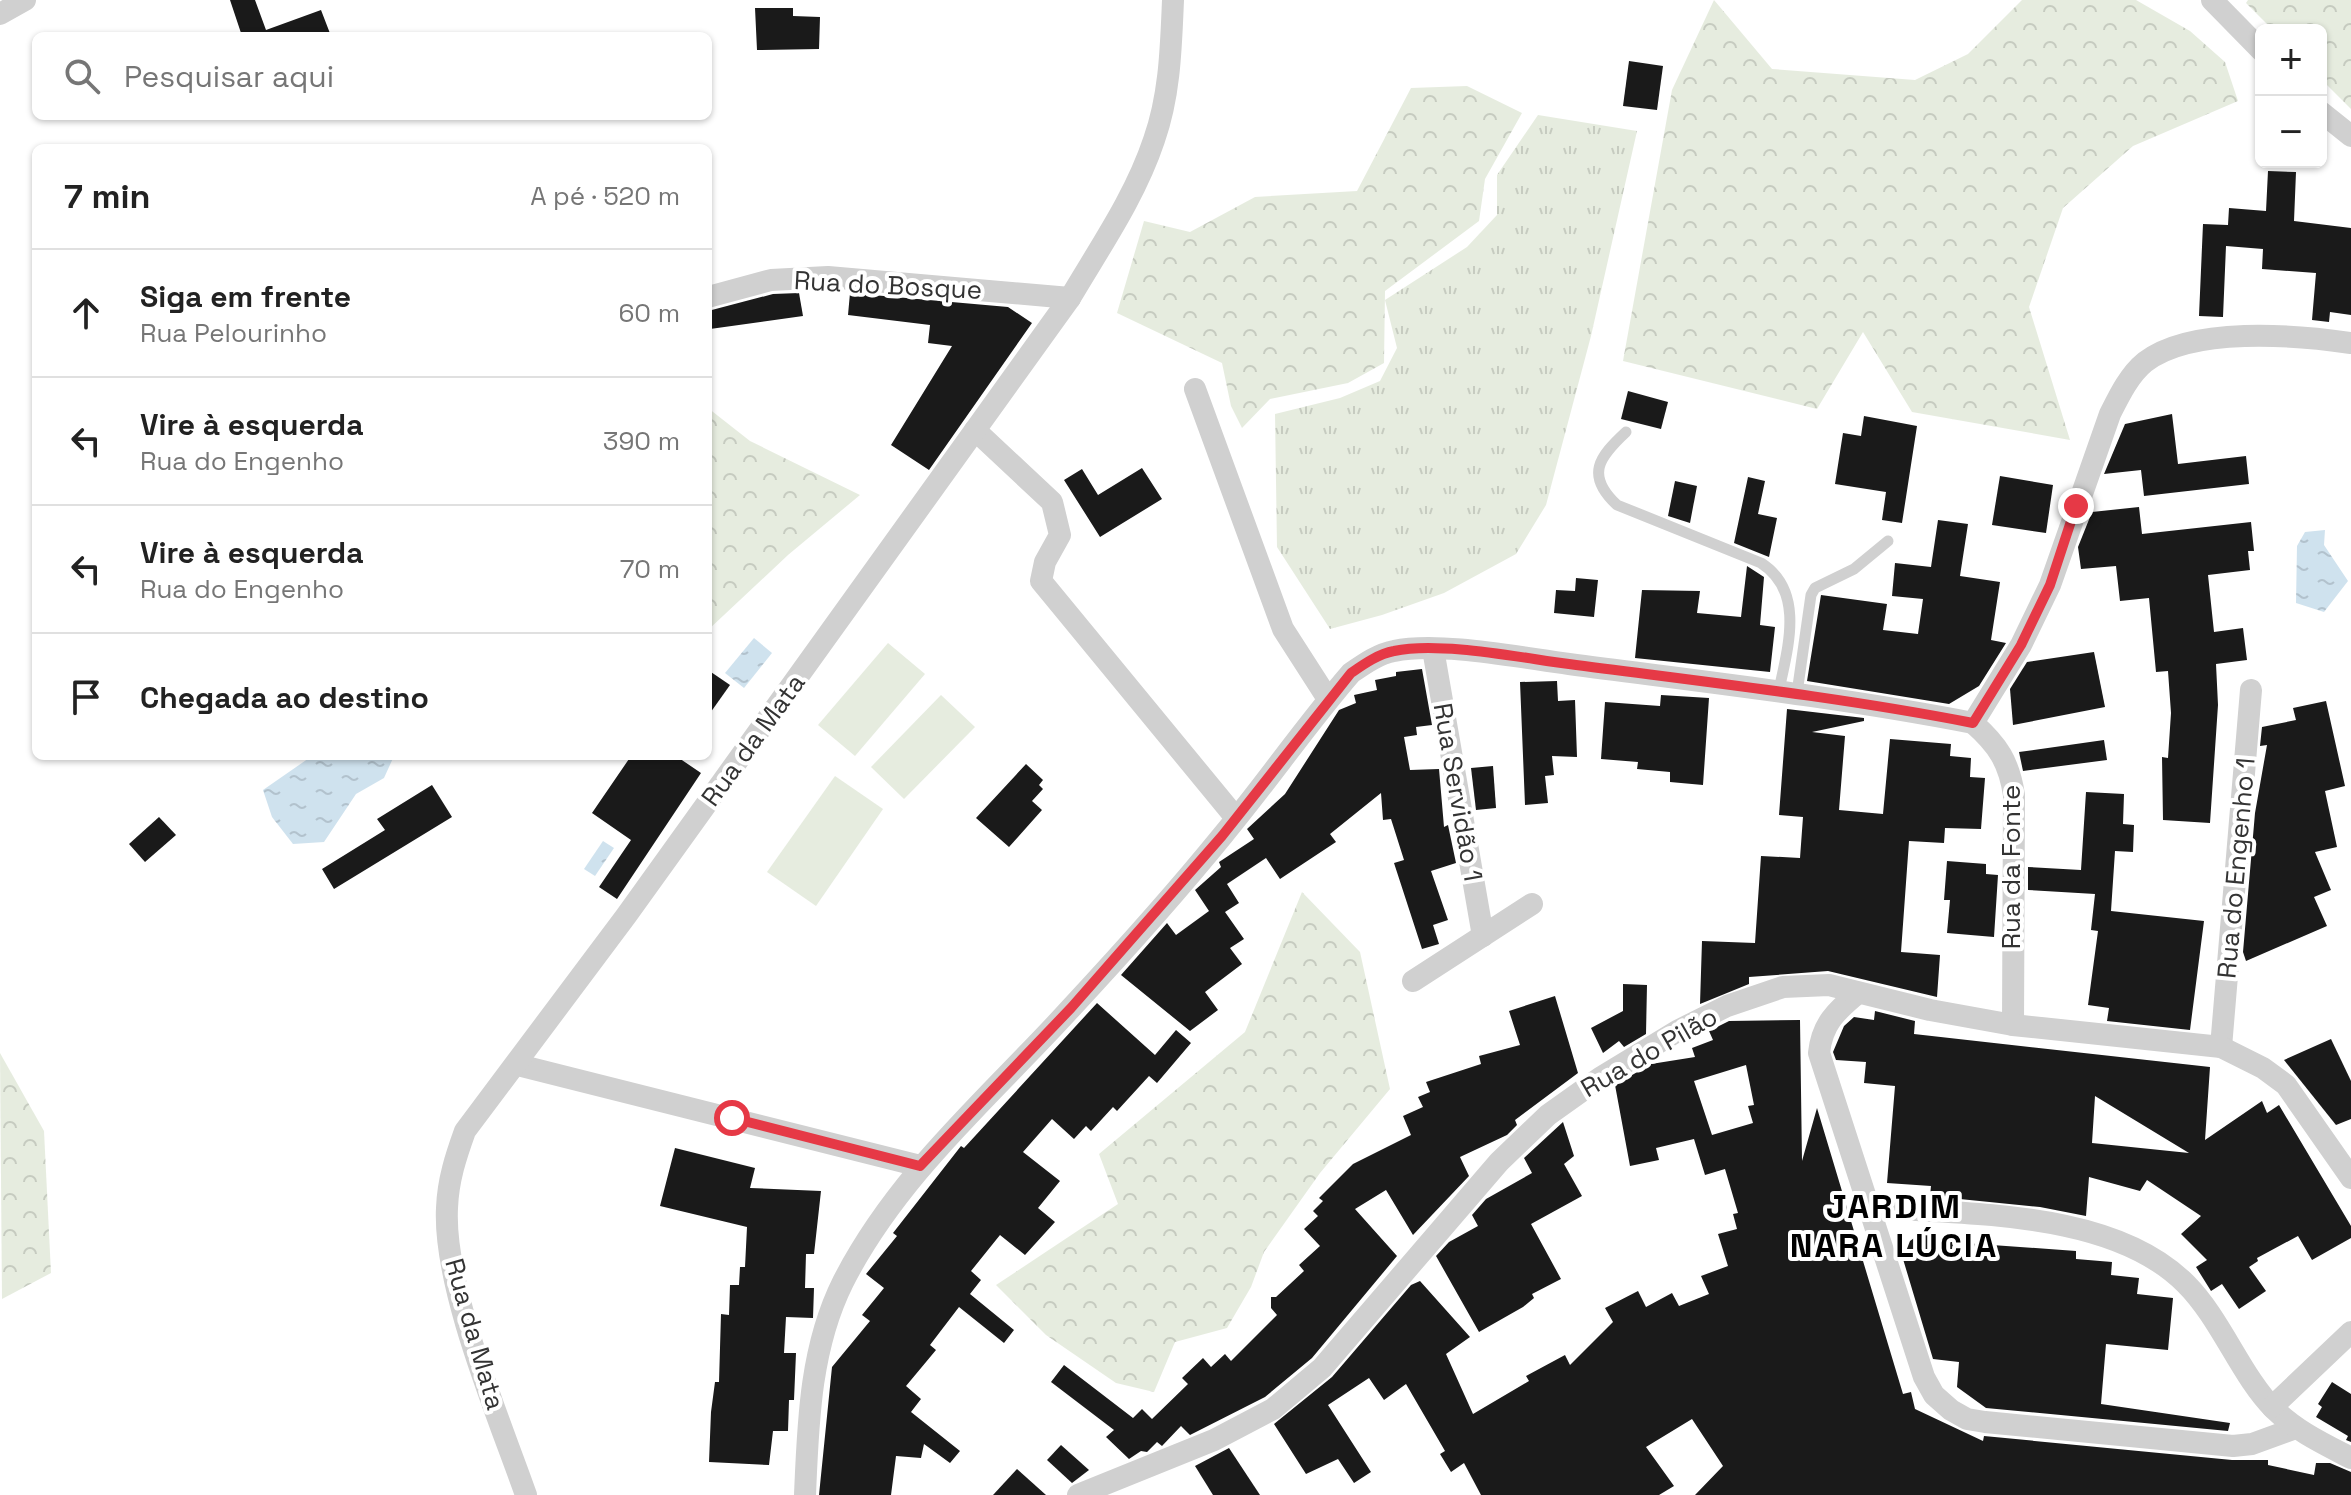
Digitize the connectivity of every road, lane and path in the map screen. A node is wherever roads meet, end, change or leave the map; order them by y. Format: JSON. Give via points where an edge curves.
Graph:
{"nodes":[{"id":1,"x":25,"y":0,"type":"edge"},
{"id":2,"x":1173,"y":0,"type":"edge"},
{"id":3,"x":2212,"y":0,"type":"edge"},
{"id":4,"x":0,"y":14,"type":"edge"},
{"id":5,"x":2255,"y":44,"type":"edge"},
{"id":6,"x":2327,"y":117,"type":"edge"},
{"id":7,"x":2351,"y":136,"type":"edge"},
{"id":8,"x":712,"y":296,"type":"edge"},
{"id":9,"x":1070,"y":298,"type":"junction"},
{"id":10,"x":2351,"y":343,"type":"edge"},
{"id":11,"x":1195,"y":389,"type":"dead end"},
{"id":12,"x":975,"y":430,"type":"junction"},
{"id":13,"x":1626,"y":432,"type":"dead end"},
{"id":14,"x":1888,"y":541,"type":"dead end"},
{"id":15,"x":1433,"y":649,"type":"junction"},
{"id":16,"x":2251,"y":690,"type":"dead end"},
{"id":17,"x":1788,"y":692,"type":"junction"},
{"id":18,"x":1328,"y":699,"type":"junction"},
{"id":19,"x":1973,"y":723,"type":"junction"},
{"id":20,"x":1236,"y":818,"type":"junction"},
{"id":21,"x":1532,"y":904,"type":"dead end"},
{"id":22,"x":1483,"y":936,"type":"junction"},
{"id":23,"x":1413,"y":981,"type":"dead end"},
{"id":24,"x":1858,"y":993,"type":"junction"},
{"id":25,"x":2013,"y":1025,"type":"junction"},
{"id":26,"x":2221,"y":1047,"type":"junction"},
{"id":27,"x":518,"y":1065,"type":"junction"},
{"id":28,"x":920,"y":1166,"type":"junction"},
{"id":29,"x":2351,"y":1178,"type":"edge"},
{"id":30,"x":1871,"y":1207,"type":"junction"},
{"id":31,"x":2351,"y":1332,"type":"edge"},
{"id":32,"x":2272,"y":1407,"type":"junction"},
{"id":33,"x":2296,"y":1428,"type":"junction"},
{"id":34,"x":2351,"y":1458,"type":"edge"},
{"id":35,"x":526,"y":1495,"type":"edge"},
{"id":36,"x":805,"y":1495,"type":"edge"},
{"id":37,"x":1078,"y":1495,"type":"edge"}],
"edges":[{"from":1,"to":4,"type":"street"},
{"from":2,"to":9,"type":"street","name":"Rua da Mata","via":[[1170,69],[1155,140],[1125,206]]},
{"from":3,"to":5,"type":"street"},
{"from":6,"to":7,"type":"street"},
{"from":8,"to":9,"type":"street","name":"Rua do Bosque","via":[[771,280],[828,277]]},
{"from":9,"to":12,"type":"street","name":"Rua da Mata"},
{"from":10,"to":19,"type":"street","via":[[2214,339],[2168,349],[2143,363],[2110,414],[2050,585]]},
{"from":11,"to":18,"type":"street","via":[[1283,629]]},
{"from":12,"to":20,"type":"street","via":[[1052,502],[1060,535],[1041,581]]},
{"from":12,"to":27,"type":"street","name":"Rua da Mata"},
{"from":13,"to":17,"type":"lane","via":[[1605,451],[1599,466],[1599,480],[1610,499],[1637,516],[1778,574],[1787,590],[1789,612]]},
{"from":14,"to":17,"type":"lane","via":[[1854,569],[1815,588]]},
{"from":15,"to":17,"type":"street"},
{"from":15,"to":18,"type":"street","via":[[1394,650],[1374,658],[1351,673]]},
{"from":15,"to":22,"type":"street","name":"Rua Servidão 1"},
{"from":16,"to":26,"type":"street","name":"Rua do Engenho 1"},
{"from":17,"to":19,"type":"street"},
{"from":18,"to":20,"type":"street"},
{"from":19,"to":25,"type":"street","name":"Rua da Fonte","via":[[2003,756],[2014,795]]},
{"from":20,"to":28,"type":"street","via":[[1071,1008]]},
{"from":21,"to":22,"type":"street"},
{"from":22,"to":23,"type":"street"},
{"from":24,"to":25,"type":"street","name":"Rua do Pilão"},
{"from":24,"to":30,"type":"street","via":[[1831,1016],[1819,1053]]},
{"from":24,"to":37,"type":"street","name":"Rua do Pilão","via":[[1807,984],[1769,992],[1679,1030],[1600,1078],[1548,1115],[1499,1162],[1322,1368],[1273,1409],[1214,1440]]},
{"from":25,"to":26,"type":"street","name":"Rua do Pilão"},
{"from":26,"to":29,"type":"street","name":"Rua do Pilão","via":[[2286,1085]]},
{"from":27,"to":28,"type":"street"},
{"from":27,"to":35,"type":"street","name":"Rua da Mata","via":[[465,1131],[453,1165],[447,1209],[450,1258],[462,1305]]},
{"from":28,"to":36,"type":"street","via":[[875,1226],[842,1284],[820,1343],[808,1416]]},
{"from":30,"to":32,"type":"street","via":[[2036,1221],[2102,1236],[2149,1255],[2186,1284]]},
{"from":30,"to":33,"type":"street","via":[[1924,1377],[1934,1395],[1967,1419],[2233,1446]]},
{"from":31,"to":32,"type":"street"},
{"from":32,"to":33,"type":"street"},
{"from":33,"to":34,"type":"street"}]}
